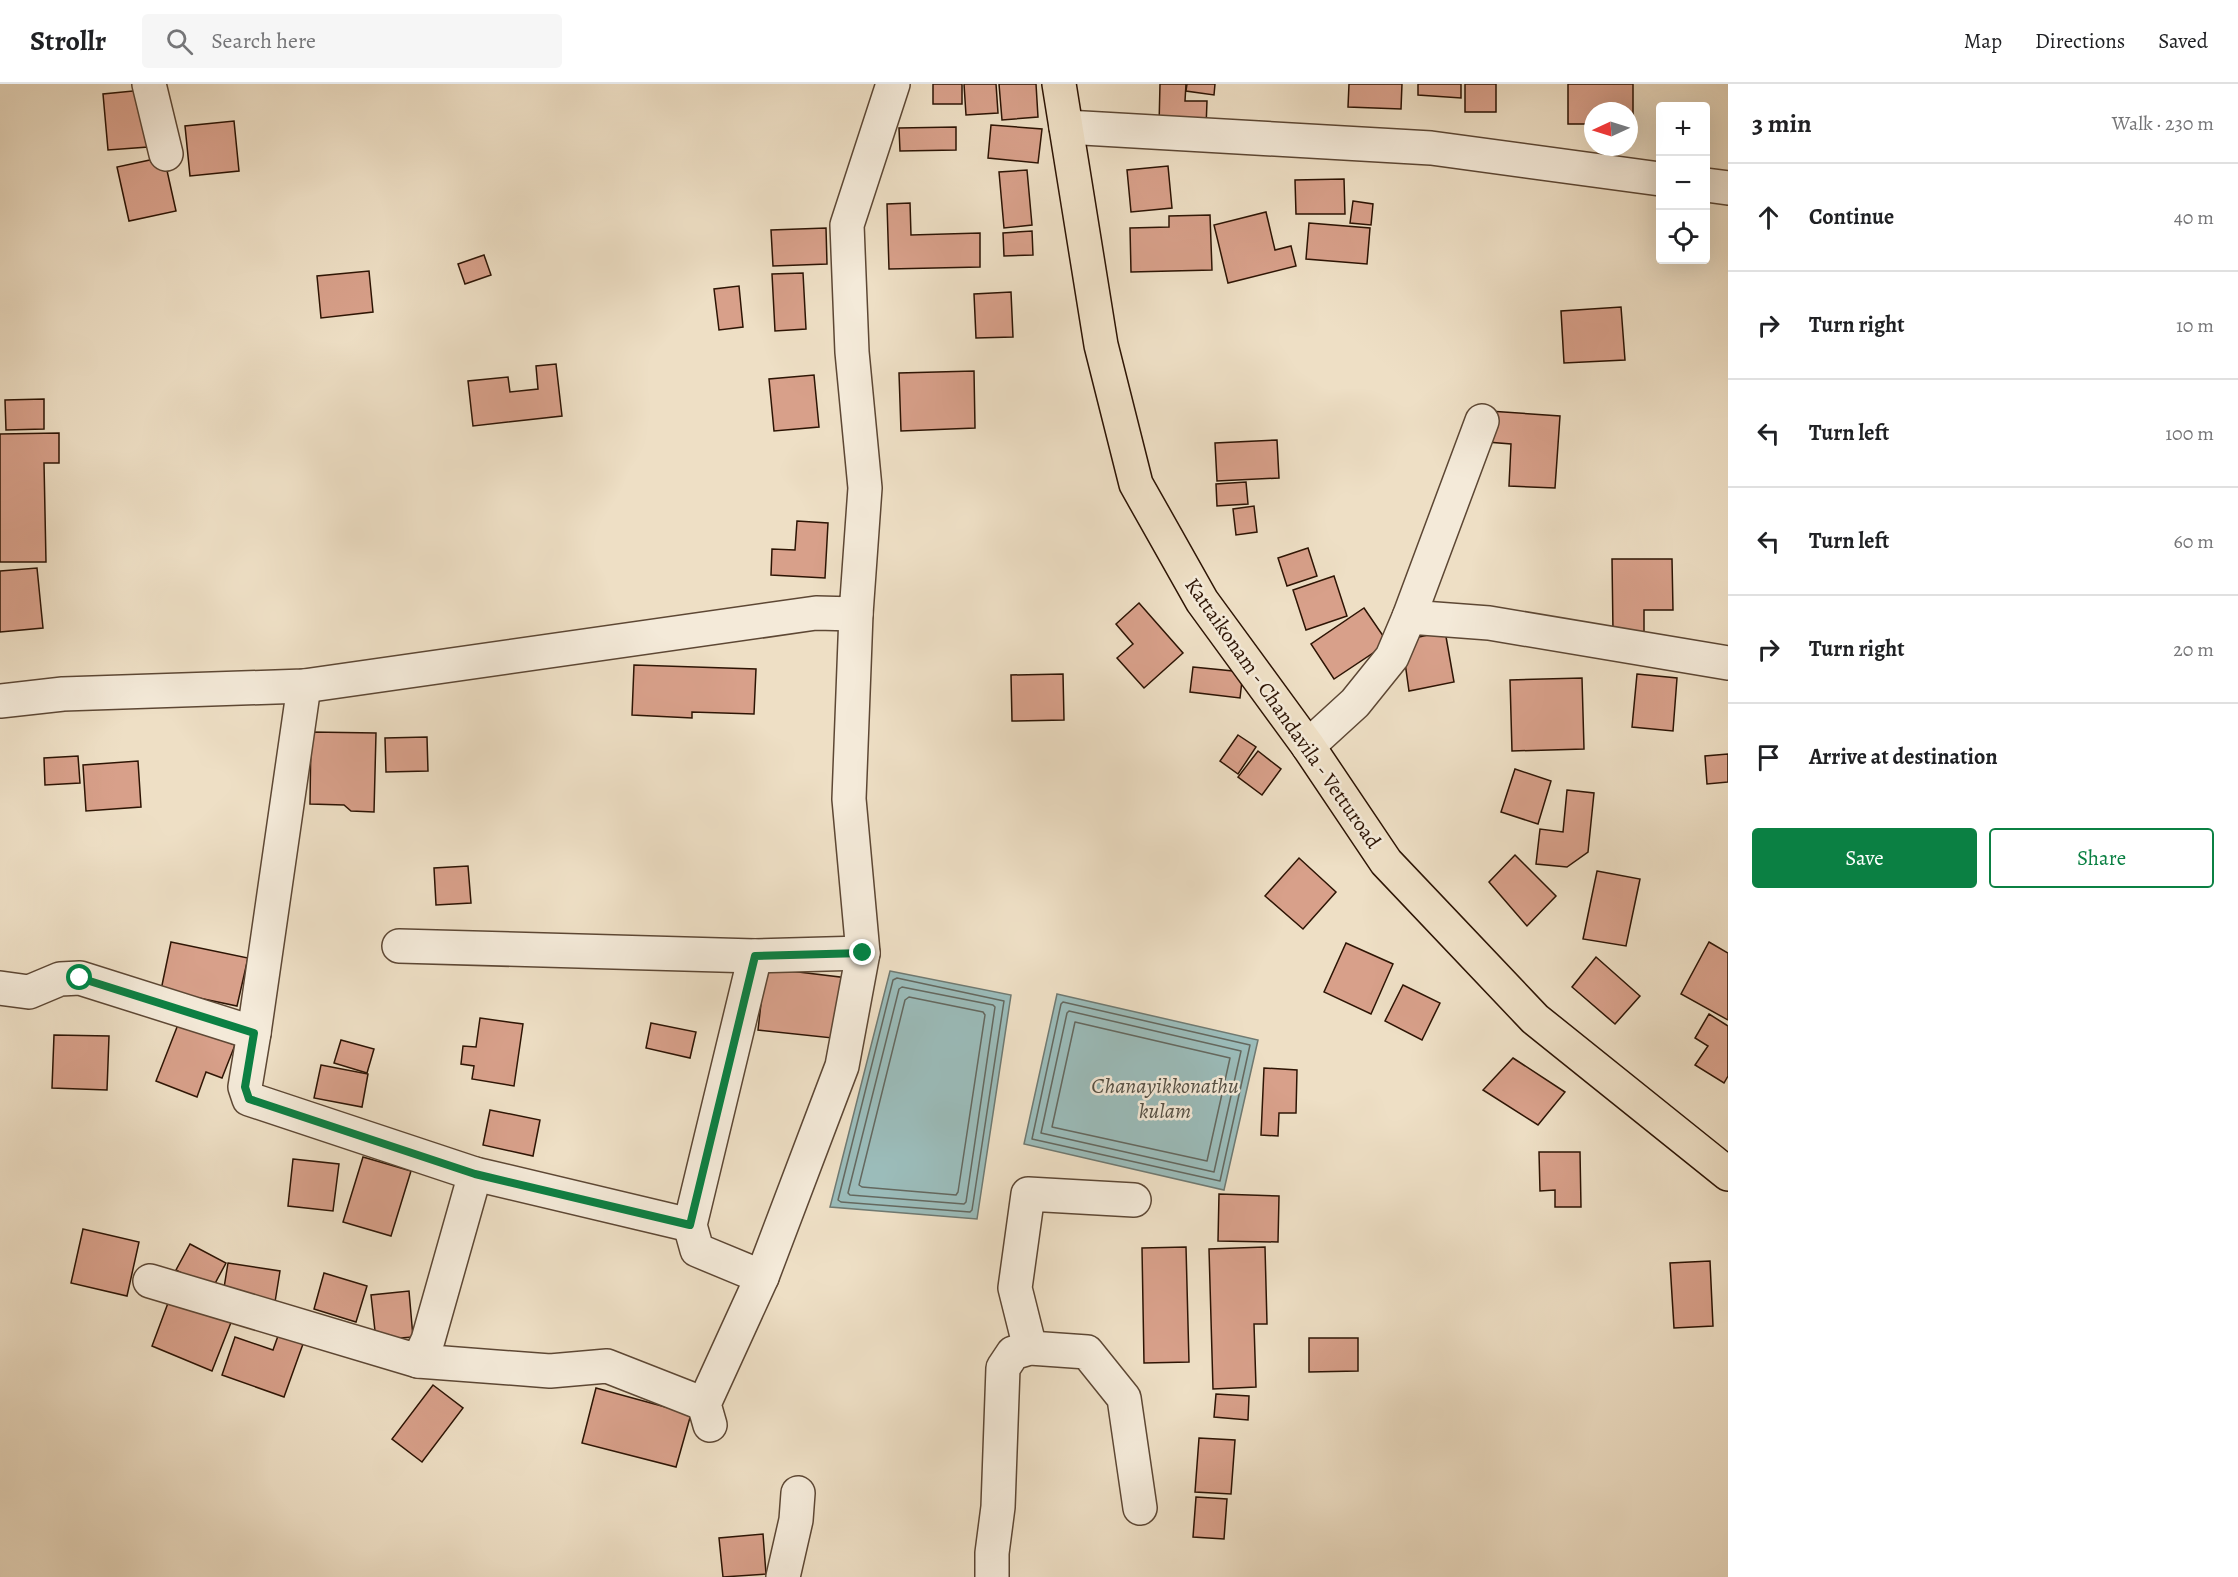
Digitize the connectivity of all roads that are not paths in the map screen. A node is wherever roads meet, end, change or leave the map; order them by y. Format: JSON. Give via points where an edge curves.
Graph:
{"nodes":[{"id":1,"x":149,"y":84,"type":"edge"},
{"id":2,"x":892,"y":84,"type":"edge"},
{"id":3,"x":1059,"y":84,"type":"edge"},
{"id":4,"x":1066,"y":127,"type":"junction"},
{"id":5,"x":166,"y":154,"type":"dead end"},
{"id":6,"x":1656,"y":178,"type":"edge"},
{"id":7,"x":1710,"y":186,"type":"edge"},
{"id":8,"x":1728,"y":188,"type":"edge"},
{"id":9,"x":1482,"y":421,"type":"dead end"},
{"id":10,"x":856,"y":614,"type":"junction"},
{"id":11,"x":1409,"y":617,"type":"junction"},
{"id":12,"x":1728,"y":663,"type":"edge"},
{"id":13,"x":304,"y":686,"type":"junction"},
{"id":14,"x":0,"y":701,"type":"edge"},
{"id":15,"x":1308,"y":746,"type":"junction"},
{"id":16,"x":399,"y":946,"type":"dead end"},
{"id":17,"x":863,"y":953,"type":"junction"},
{"id":18,"x":755,"y":956,"type":"junction"},
{"id":19,"x":0,"y":988,"type":"edge"},
{"id":20,"x":254,"y":1033,"type":"junction"},
{"id":21,"x":475,"y":1174,"type":"junction"},
{"id":22,"x":1728,"y":1174,"type":"edge"},
{"id":23,"x":1134,"y":1200,"type":"dead end"},
{"id":24,"x":690,"y":1225,"type":"junction"},
{"id":25,"x":762,"y":1277,"type":"junction"},
{"id":26,"x":150,"y":1281,"type":"dead end"},
{"id":27,"x":1030,"y":1348,"type":"junction"},
{"id":28,"x":418,"y":1362,"type":"junction"},
{"id":29,"x":798,"y":1493,"type":"dead end"},
{"id":30,"x":1140,"y":1508,"type":"dead end"},
{"id":31,"x":783,"y":1577,"type":"edge"},
{"id":32,"x":992,"y":1577,"type":"edge"}],
"edges":[{"from":1,"to":5,"type":"street"},
{"from":2,"to":10,"type":"street","via":[[847,225],[852,352],[865,488]]},
{"from":3,"to":4,"type":"main road","name":"Kattaikonam - Chandavila - Vetturoad"},
{"from":4,"to":6,"type":"street","via":[[1431,148]]},
{"from":4,"to":15,"type":"main road","name":"Kattaikonam - Chandavila - Vetturoad","via":[[1101,345],[1136,484],[1202,601]]},
{"from":7,"to":8,"type":"street"},
{"from":9,"to":11,"type":"street"},
{"from":10,"to":13,"type":"street","via":[[816,613]]},
{"from":10,"to":17,"type":"street","via":[[849,799]]},
{"from":11,"to":12,"type":"street","via":[[1490,623]]},
{"from":11,"to":15,"type":"street","via":[[1392,657],[1374,682]]},
{"from":13,"to":14,"type":"street","via":[[63,694]]},
{"from":13,"to":20,"type":"street"},
{"from":15,"to":22,"type":"main road","name":"Kattaikonam - Chandavila - Vetturoad","via":[[1386,862],[1535,1018]]},
{"from":16,"to":18,"type":"street"},
{"from":17,"to":18,"type":"street"},
{"from":17,"to":25,"type":"street","via":[[842,1066]]},
{"from":18,"to":24,"type":"street"},
{"from":19,"to":20,"type":"street","via":[[29,992],[60,979],[80,978]]},
{"from":20,"to":21,"type":"street","via":[[245,1087],[249,1099]]},
{"from":21,"to":24,"type":"street"},
{"from":21,"to":28,"type":"street","via":[[428,1340]]},
{"from":23,"to":27,"type":"street","via":[[1028,1194],[1015,1288]]},
{"from":24,"to":25,"type":"street","via":[[697,1250]]},
{"from":25,"to":28,"type":"street","via":[[707,1414],[607,1366],[550,1371]]},
{"from":26,"to":28,"type":"street"},
{"from":27,"to":30,"type":"street","via":[[1087,1352],[1124,1398]]},
{"from":27,"to":32,"type":"street","via":[[1013,1353],[1003,1368]]},
{"from":29,"to":31,"type":"street"}]}
